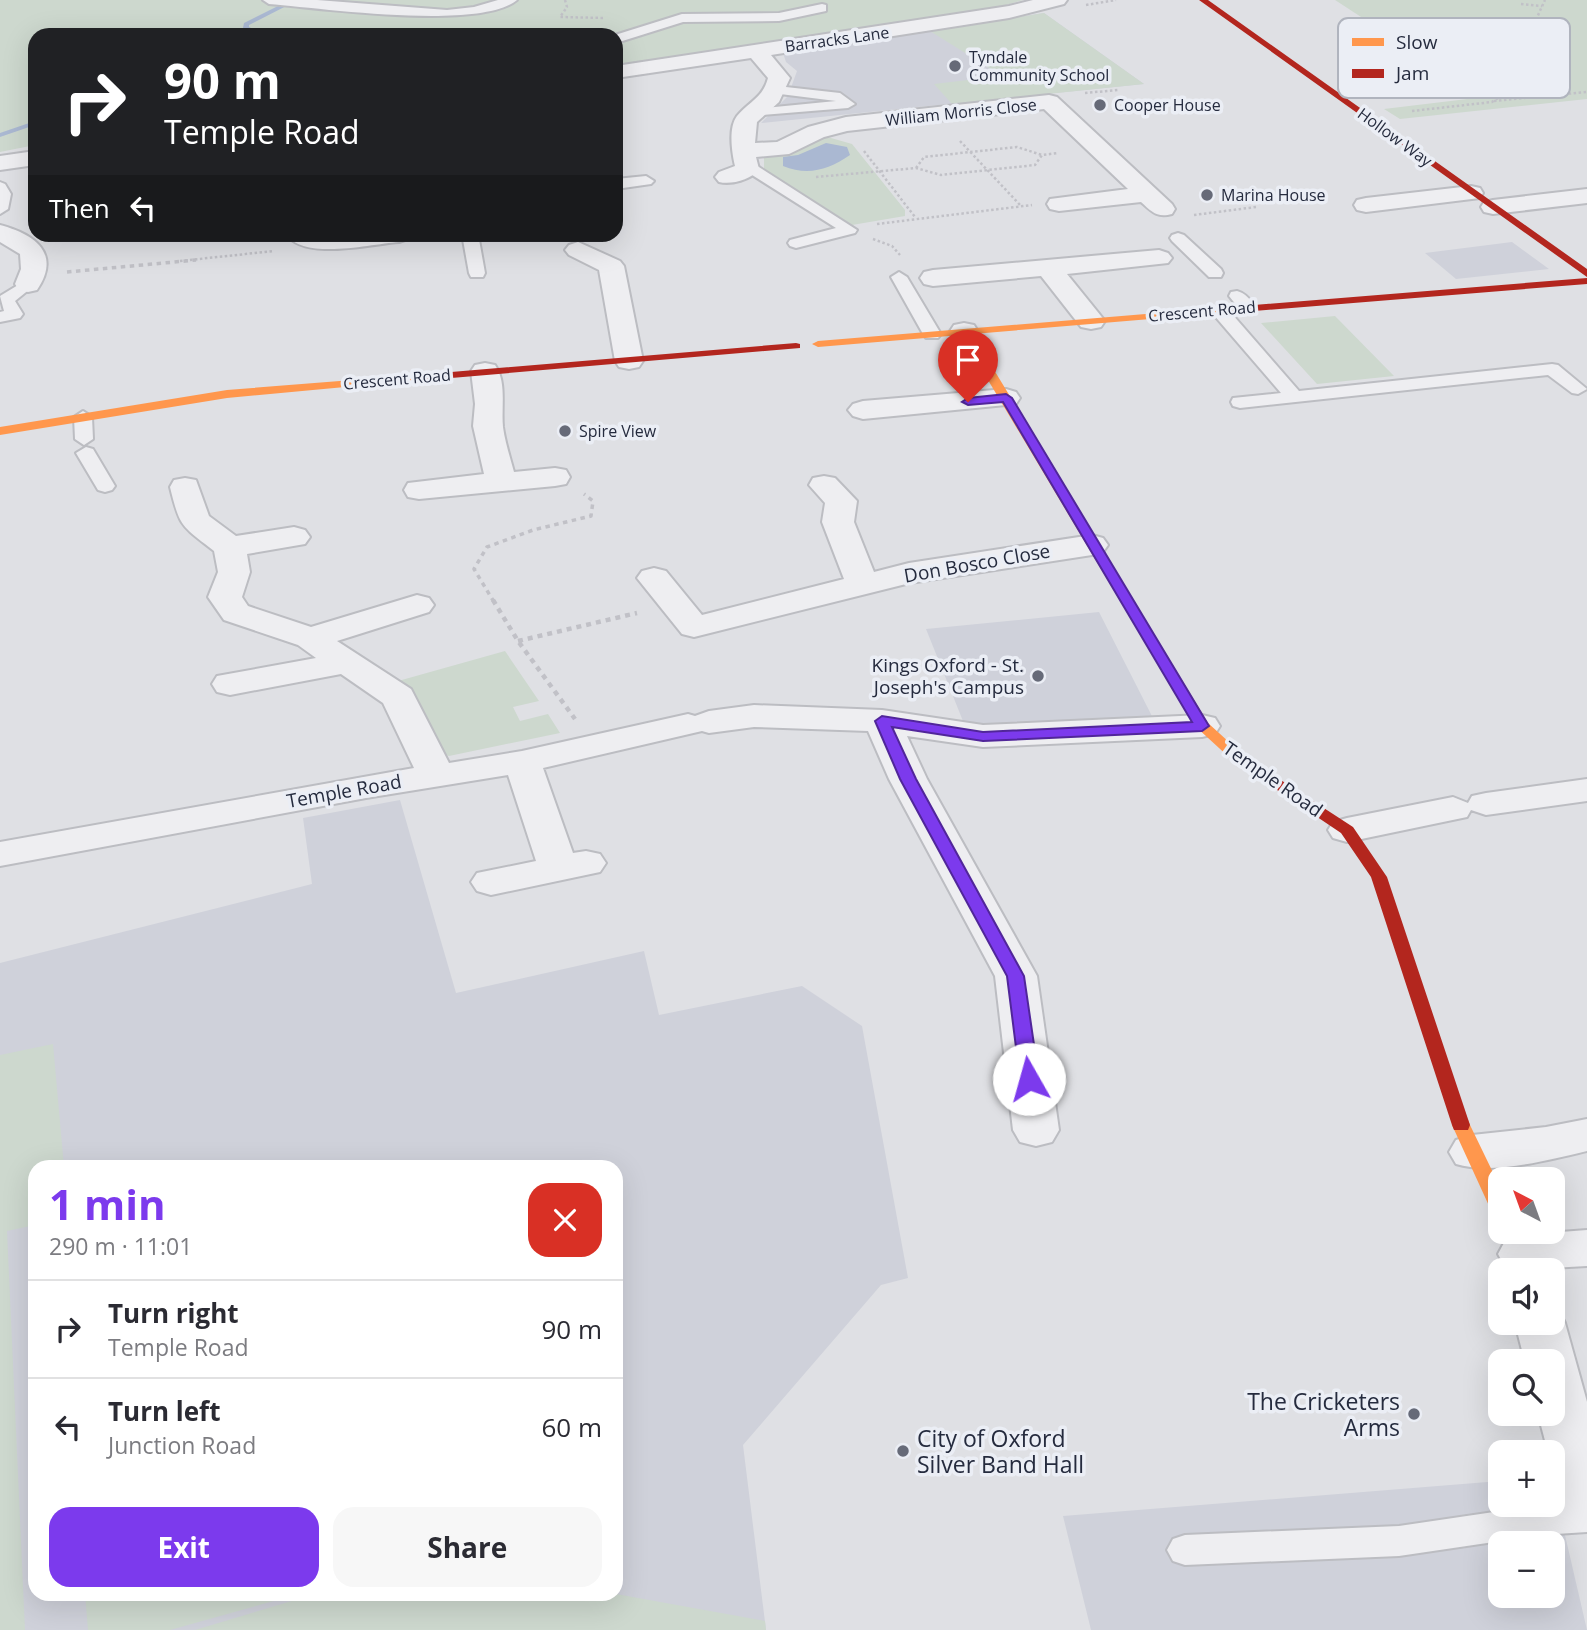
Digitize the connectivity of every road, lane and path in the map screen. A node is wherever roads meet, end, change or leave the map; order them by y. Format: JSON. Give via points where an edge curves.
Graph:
{"nodes":[{"id":1,"x":270,"y":0,"type":"edge"},
{"id":2,"x":511,"y":0,"type":"edge"},
{"id":3,"x":1057,"y":0,"type":"edge"},
{"id":4,"x":1203,"y":0,"type":"edge"},
{"id":5,"x":1545,"y":0,"type":"edge"},
{"id":6,"x":1521,"y":4,"type":"dead end"},
{"id":7,"x":1542,"y":6,"type":"junction"},
{"id":8,"x":822,"y":8,"type":"dead end"},
{"id":9,"x":1537,"y":18,"type":"edge"},
{"id":10,"x":623,"y":37,"type":"edge"},
{"id":11,"x":757,"y":51,"type":"junction"},
{"id":12,"x":623,"y":71,"type":"edge"},
{"id":13,"x":777,"y":90,"type":"junction"},
{"id":14,"x":1338,"y":96,"type":"edge"},
{"id":15,"x":1341,"y":98,"type":"edge"},
{"id":16,"x":1498,"y":98,"type":"edge"},
{"id":17,"x":1530,"y":98,"type":"edge"},
{"id":18,"x":1492,"y":102,"type":"junction"},
{"id":19,"x":755,"y":113,"type":"junction"},
{"id":20,"x":935,"y":115,"type":"junction"},
{"id":21,"x":1366,"y":116,"type":"junction"},
{"id":22,"x":859,"y":145,"type":"dead end"},
{"id":23,"x":971,"y":152,"type":"junction"},
{"id":24,"x":1042,"y":155,"type":"dead end"},
{"id":25,"x":745,"y":157,"type":"junction"},
{"id":26,"x":28,"y":159,"type":"edge"},
{"id":27,"x":0,"y":163,"type":"edge"},
{"id":28,"x":1035,"y":165,"type":"dead end"},
{"id":29,"x":916,"y":167,"type":"junction"},
{"id":30,"x":987,"y":170,"type":"junction"},
{"id":31,"x":880,"y":172,"type":"junction"},
{"id":32,"x":727,"y":177,"type":"dead end"},
{"id":33,"x":646,"y":181,"type":"dead end"},
{"id":34,"x":774,"y":182,"type":"junction"},
{"id":35,"x":623,"y":183,"type":"edge"},
{"id":36,"x":0,"y":187,"type":"edge"},
{"id":37,"x":1471,"y":193,"type":"junction"},
{"id":38,"x":1587,"y":196,"type":"edge"},
{"id":39,"x":1155,"y":201,"type":"junction"},
{"id":40,"x":1050,"y":204,"type":"joint"},
{"id":41,"x":1021,"y":206,"type":"junction"},
{"id":42,"x":1256,"y":207,"type":"dead end"},
{"id":43,"x":1493,"y":207,"type":"junction"},
{"id":44,"x":0,"y":209,"type":"edge"},
{"id":45,"x":915,"y":218,"type":"junction"},
{"id":46,"x":1391,"y":225,"type":"dead end"},
{"id":47,"x":849,"y":230,"type":"junction"},
{"id":48,"x":0,"y":233,"type":"edge"},
{"id":49,"x":1178,"y":238,"type":"dead end"},
{"id":50,"x":292,"y":242,"type":"edge"},
{"id":51,"x":471,"y":242,"type":"edge"},
{"id":52,"x":796,"y":243,"type":"dead end"},
{"id":53,"x":578,"y":250,"type":"dead end"},
{"id":54,"x":1159,"y":258,"type":"dead end"},
{"id":55,"x":1048,"y":268,"type":"junction"},
{"id":56,"x":47,"y":273,"type":"junction"},
{"id":57,"x":477,"y":273,"type":"dead end"},
{"id":58,"x":1215,"y":273,"type":"dead end"},
{"id":59,"x":1587,"y":275,"type":"edge"},
{"id":60,"x":899,"y":277,"type":"dead end"},
{"id":61,"x":933,"y":278,"type":"dead end"},
{"id":62,"x":1587,"y":281,"type":"edge"},
{"id":63,"x":1219,"y":310,"type":"junction"},
{"id":64,"x":0,"y":317,"type":"edge"},
{"id":65,"x":1091,"y":321,"type":"junction"},
{"id":66,"x":932,"y":334,"type":"junction"},
{"id":67,"x":818,"y":344,"type":"dead end"},
{"id":68,"x":796,"y":346,"type":"dead end"},
{"id":69,"x":974,"y":348,"type":"junction"},
{"id":70,"x":629,"y":361,"type":"junction"},
{"id":71,"x":485,"y":371,"type":"junction"},
{"id":72,"x":1578,"y":389,"type":"dead end"},
{"id":73,"x":1294,"y":397,"type":"junction"},
{"id":74,"x":1006,"y":398,"type":"junction"},
{"id":75,"x":1240,"y":402,"type":"dead end"},
{"id":76,"x":863,"y":410,"type":"dead end"},
{"id":77,"x":83,"y":417,"type":"junction"},
{"id":78,"x":0,"y":431,"type":"edge"},
{"id":79,"x":555,"y":477,"type":"joint"},
{"id":80,"x":501,"y":482,"type":"junction"},
{"id":81,"x":824,"y":485,"type":"dead end"},
{"id":82,"x":105,"y":486,"type":"dead end"},
{"id":83,"x":185,"y":487,"type":"dead end"},
{"id":84,"x":419,"y":490,"type":"dead end"},
{"id":85,"x":294,"y":537,"type":"dead end"},
{"id":86,"x":1092,"y":545,"type":"junction"},
{"id":87,"x":230,"y":547,"type":"junction"},
{"id":88,"x":654,"y":578,"type":"dead end"},
{"id":89,"x":863,"y":585,"type":"junction"},
{"id":90,"x":674,"y":604,"type":"junction"},
{"id":91,"x":417,"y":605,"type":"dead end"},
{"id":92,"x":310,"y":638,"type":"junction"},
{"id":93,"x":519,"y":641,"type":"junction"},
{"id":94,"x":346,"y":663,"type":"junction"},
{"id":95,"x":230,"y":684,"type":"dead end"},
{"id":96,"x":882,"y":721,"type":"junction"},
{"id":97,"x":1202,"y":726,"type":"junction"},
{"id":98,"x":594,"y":745,"type":"junction"},
{"id":99,"x":522,"y":762,"type":"junction"},
{"id":100,"x":436,"y":775,"type":"junction"},
{"id":101,"x":1587,"y":790,"type":"edge"},
{"id":102,"x":1347,"y":830,"type":"junction"},
{"id":103,"x":0,"y":854,"type":"edge"},
{"id":104,"x":491,"y":882,"type":"dead end"},
{"id":105,"x":1036,"y":1130,"type":"dead end"},
{"id":106,"x":1587,"y":1135,"type":"edge"},
{"id":107,"x":1472,"y":1152,"type":"junction"},
{"id":108,"x":1488,"y":1184,"type":"edge"},
{"id":109,"x":1587,"y":1248,"type":"edge"},
{"id":110,"x":1520,"y":1252,"type":"edge"},
{"id":111,"x":1565,"y":1418,"type":"edge"},
{"id":112,"x":1587,"y":1502,"type":"edge"},
{"id":113,"x":1587,"y":1517,"type":"edge"},
{"id":114,"x":1185,"y":1550,"type":"dead end"}],
"edges":[{"from":1,"to":2,"type":"lane","via":[[447,14]]},
{"from":3,"to":11,"type":"street","name":"Barracks Lane","via":[[1009,12]]},
{"from":4,"to":14,"type":"street","name":"Hollow Way"},
{"from":5,"to":7,"type":"path"},
{"from":6,"to":7,"type":"path"},
{"from":7,"to":9,"type":"path"},
{"from":8,"to":10,"type":"lane","via":[[779,17],[682,19]]},
{"from":11,"to":12,"type":"street","name":"Barracks Lane"},
{"from":11,"to":13,"type":"street","via":[[779,78]]},
{"from":13,"to":19,"type":"street"},
{"from":13,"to":19,"type":"lane","via":[[840,97],[848,104]]},
{"from":15,"to":21,"type":"street","name":"Hollow Way"},
{"from":16,"to":18,"type":"path"},
{"from":17,"to":18,"type":"path"},
{"from":18,"to":21,"type":"path"},
{"from":19,"to":25,"type":"street","via":[[746,120]]},
{"from":20,"to":23,"type":"path"},
{"from":20,"to":25,"type":"street","name":"William Morris Close","via":[[828,127],[781,149]]},
{"from":20,"to":39,"type":"street","name":"William Morris Close","via":[[1049,102]]},
{"from":21,"to":37,"type":"street","name":"Hollow Way"},
{"from":22,"to":31,"type":"path"},
{"from":23,"to":24,"type":"path","via":[[1017,147]]},
{"from":23,"to":29,"type":"path","via":[[924,157]]},
{"from":23,"to":30,"type":"path"},
{"from":25,"to":32,"type":"street","via":[[747,169]]},
{"from":25,"to":34,"type":"lane"},
{"from":26,"to":27,"type":"street"},
{"from":28,"to":30,"type":"path"},
{"from":29,"to":30,"type":"path","via":[[941,175]]},
{"from":29,"to":31,"type":"path"},
{"from":30,"to":41,"type":"path"},
{"from":31,"to":34,"type":"path"},
{"from":31,"to":45,"type":"path"},
{"from":33,"to":35,"type":"lane"},
{"from":34,"to":47,"type":"lane"},
{"from":36,"to":44,"type":"lane"},
{"from":37,"to":43,"type":"street","name":"Hollow Way"},
{"from":37,"to":46,"type":"street","via":[[1360,201]]},
{"from":38,"to":43,"type":"street"},
{"from":39,"to":40,"type":"street"},
{"from":39,"to":42,"type":"path","via":[[1172,217]]},
{"from":40,"to":41,"type":"path"},
{"from":41,"to":45,"type":"path"},
{"from":43,"to":59,"type":"street","name":"Hollow Way"},
{"from":45,"to":47,"type":"path"},
{"from":47,"to":52,"type":"lane"},
{"from":48,"to":56,"type":"street","via":[[32,251]]},
{"from":49,"to":58,"type":"lane"},
{"from":50,"to":56,"type":"path"},
{"from":51,"to":57,"type":"lane"},
{"from":53,"to":70,"type":"street","via":[[611,266]]},
{"from":54,"to":55,"type":"street"},
{"from":55,"to":61,"type":"street"},
{"from":55,"to":65,"type":"street"},
{"from":56,"to":64,"type":"lane","via":[[6,300],[14,314]]},
{"from":60,"to":66,"type":"lane"},
{"from":62,"to":63,"type":"street","name":"Crescent Road","via":[[1242,301]]},
{"from":63,"to":65,"type":"street","name":"Crescent Road"},
{"from":63,"to":73,"type":"lane"},
{"from":65,"to":69,"type":"street","name":"Crescent Road"},
{"from":66,"to":67,"type":"street","name":"Crescent Road"},
{"from":66,"to":69,"type":"street","name":"Crescent Road"},
{"from":68,"to":70,"type":"street","name":"Crescent Road"},
{"from":69,"to":74,"type":"street"},
{"from":70,"to":71,"type":"street","name":"Crescent Road"},
{"from":71,"to":77,"type":"street","name":"Crescent Road","via":[[227,394]]},
{"from":71,"to":80,"type":"street","via":[[488,426]]},
{"from":72,"to":73,"type":"lane","via":[[1552,369]]},
{"from":73,"to":75,"type":"lane"},
{"from":74,"to":76,"type":"street"},
{"from":74,"to":86,"type":"street"},
{"from":77,"to":78,"type":"street","name":"Crescent Road"},
{"from":77,"to":82,"type":"lane","via":[[85,446]]},
{"from":79,"to":80,"type":"street"},
{"from":79,"to":93,"type":"path","via":[[558,485],[581,491],[593,501],[592,516],[487,547],[474,569]]},
{"from":80,"to":84,"type":"street"},
{"from":81,"to":89,"type":"street","via":[[841,500],[838,522]]},
{"from":83,"to":87,"type":"street","via":[[194,520]]},
{"from":85,"to":87,"type":"street"},
{"from":86,"to":89,"type":"street","name":"Don Bosco Close","via":[[969,562]]},
{"from":86,"to":97,"type":"street"},
{"from":87,"to":92,"type":"street","via":[[234,572],[225,597],[236,613]]},
{"from":88,"to":90,"type":"street","name":"Don Bosco Close"},
{"from":89,"to":90,"type":"street","name":"Don Bosco Close","via":[[694,627]]},
{"from":90,"to":93,"type":"path"},
{"from":91,"to":92,"type":"street"},
{"from":92,"to":94,"type":"street"},
{"from":93,"to":98,"type":"path"},
{"from":94,"to":95,"type":"street"},
{"from":94,"to":100,"type":"street","via":[[398,697]]},
{"from":96,"to":97,"type":"street","name":"Temple Road","via":[[983,736]]},
{"from":96,"to":98,"type":"street","name":"Temple Road","via":[[754,716]]},
{"from":96,"to":105,"type":"street","via":[[908,779],[1016,976]]},
{"from":97,"to":102,"type":"street","name":"Temple Road","via":[[1240,760]]},
{"from":98,"to":99,"type":"street","name":"Temple Road"},
{"from":99,"to":100,"type":"street","name":"Temple Road"},
{"from":99,"to":104,"type":"street","via":[[572,865]]},
{"from":100,"to":103,"type":"street","name":"Temple Road"},
{"from":101,"to":102,"type":"street","via":[[1469,806]]},
{"from":102,"to":107,"type":"street","name":"Temple Road","via":[[1379,877],[1449,1095]]},
{"from":106,"to":107,"type":"street"},
{"from":107,"to":108,"type":"street","name":"Temple Road"},
{"from":109,"to":110,"type":"street"},
{"from":111,"to":112,"type":"street"},
{"from":113,"to":114,"type":"lane","via":[[1399,1541]]}]}
